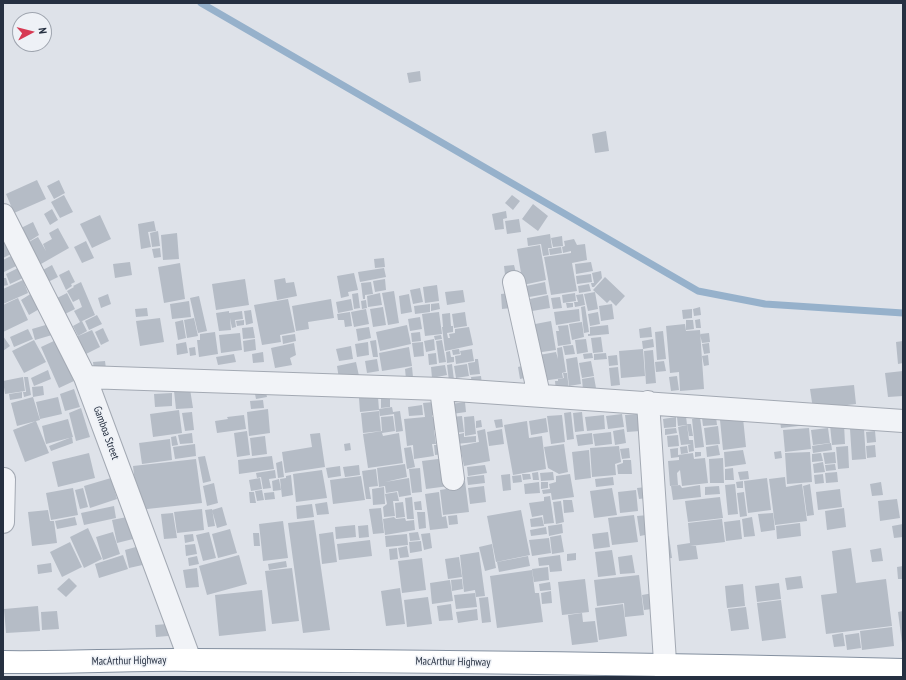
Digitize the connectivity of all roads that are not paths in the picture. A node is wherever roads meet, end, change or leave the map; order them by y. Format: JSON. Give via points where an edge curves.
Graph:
{"nodes":[{"id":1,"x":3,"y":215,"type":"edge"},
{"id":2,"x":514,"y":282,"type":"dead end"},
{"id":3,"x":85,"y":377,"type":"junction"},
{"id":4,"x":441,"y":389,"type":"junction"},
{"id":5,"x":539,"y":395,"type":"junction"},
{"id":6,"x":648,"y":402,"type":"junction"},
{"id":7,"x":903,"y":421,"type":"edge"},
{"id":8,"x":4,"y":479,"type":"edge"},
{"id":9,"x":453,"y":479,"type":"dead end"},
{"id":10,"x":3,"y":522,"type":"edge"},
{"id":11,"x":190,"y":660,"type":"junction"},
{"id":12,"x":3,"y":662,"type":"edge"},
{"id":13,"x":32,"y":670,"type":"edge"},
{"id":14,"x":903,"y":670,"type":"edge"},
{"id":15,"x":666,"y":671,"type":"edge"}],
"edges":[{"from":1,"to":3,"type":"street","name":"Gamboa Street"},
{"from":2,"to":5,"type":"street"},
{"from":3,"to":4,"type":"street"},
{"from":3,"to":11,"type":"street","name":"Gamboa Street"},
{"from":4,"to":5,"type":"street"},
{"from":4,"to":9,"type":"street"},
{"from":5,"to":6,"type":"street"},
{"from":6,"to":7,"type":"street"},
{"from":6,"to":15,"type":"street"},
{"from":8,"to":10,"type":"street"},
{"from":11,"to":13,"type":"highway","name":"MacArthur Highway"},
{"from":11,"to":15,"type":"highway","name":"MacArthur Highway"},
{"from":12,"to":13,"type":"highway","name":"MacArthur Highway"},
{"from":14,"to":15,"type":"highway","name":"MacArthur Highway"}]}
